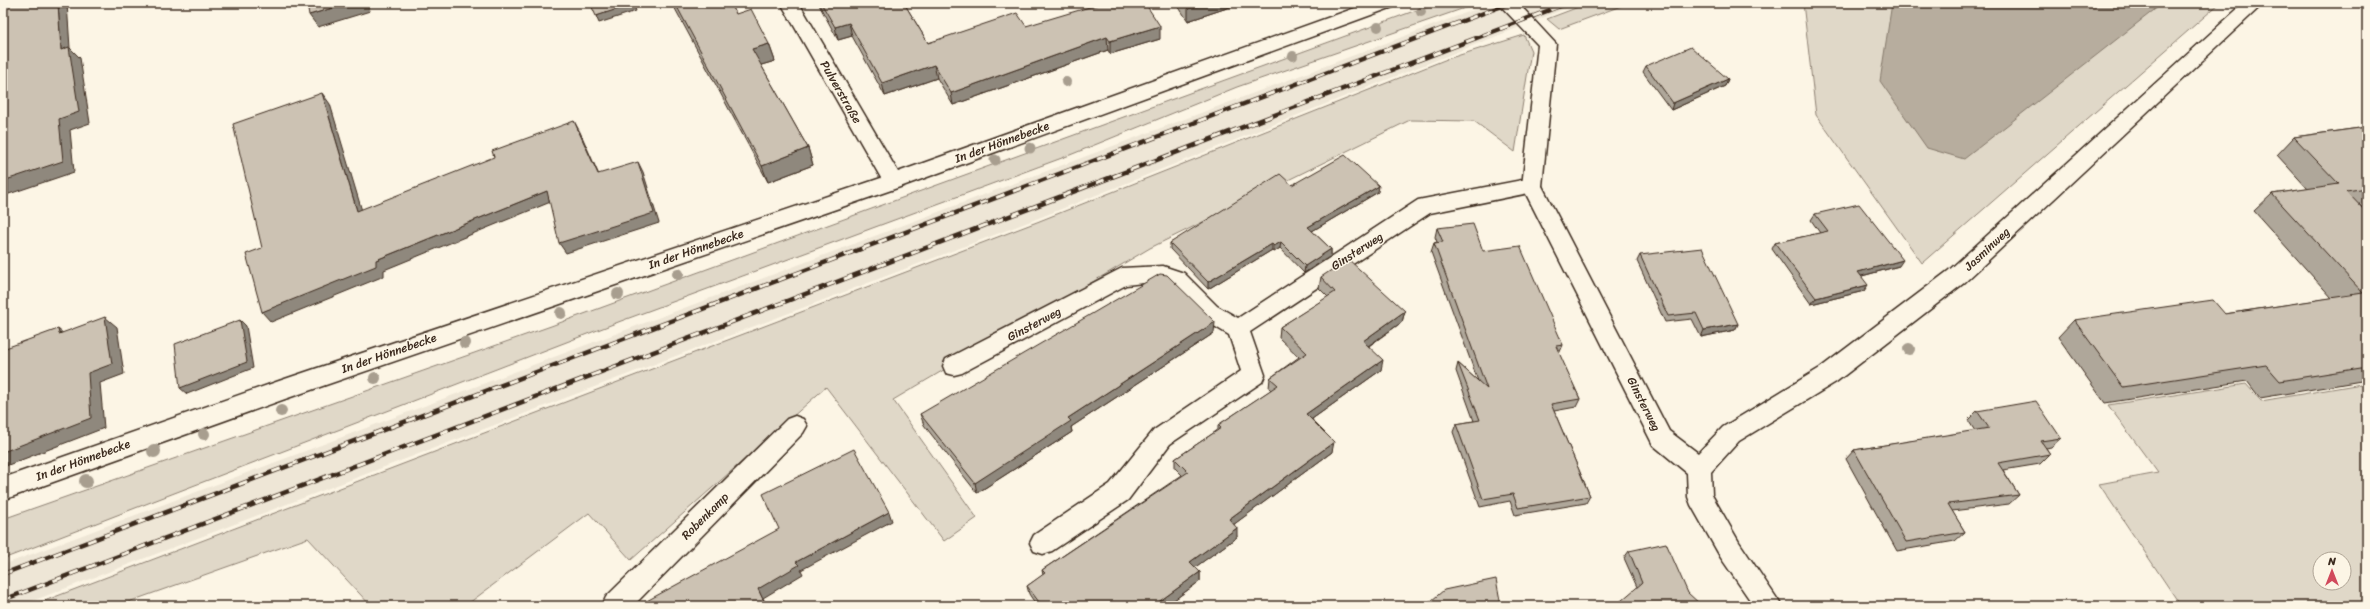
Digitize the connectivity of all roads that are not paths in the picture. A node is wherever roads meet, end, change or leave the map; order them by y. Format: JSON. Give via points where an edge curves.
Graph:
{"nodes":[{"id":1,"x":790,"y":3,"type":"edge"},
{"id":2,"x":1387,"y":3,"type":"edge"},
{"id":3,"x":1507,"y":3,"type":"edge"},
{"id":4,"x":2255,"y":3,"type":"edge"},
{"id":5,"x":893,"y":182,"type":"junction"},
{"id":6,"x":1532,"y":186,"type":"junction"},
{"id":7,"x":1238,"y":330,"type":"junction"},
{"id":8,"x":954,"y":366,"type":"dead end"},
{"id":9,"x":795,"y":426,"type":"dead end"},
{"id":10,"x":1699,"y":468,"type":"junction"},
{"id":11,"x":3,"y":489,"type":"edge"},
{"id":12,"x":1043,"y":543,"type":"dead end"},
{"id":13,"x":615,"y":606,"type":"edge"},
{"id":14,"x":1769,"y":606,"type":"edge"}],
"edges":[{"from":1,"to":5,"type":"street","name":"Pulverstraße"},
{"from":2,"to":5,"type":"street","name":"In der Hönnebecke"},
{"from":3,"to":6,"type":"street","via":[[1547,44]]},
{"from":4,"to":10,"type":"street","name":"Jasminweg","via":[[1956,278],[1828,375],[1731,434]]},
{"from":5,"to":11,"type":"street","name":"In der Hönnebecke","via":[[279,390]]},
{"from":6,"to":7,"type":"street","name":"Ginsterweg","via":[[1425,206]]},
{"from":6,"to":10,"type":"street","name":"Ginsterweg","via":[[1661,438]]},
{"from":7,"to":8,"type":"street","name":"Ginsterweg","via":[[1208,312],[1176,279],[1163,274],[1138,274],[1122,278]]},
{"from":7,"to":12,"type":"street","via":[[1254,375],[1162,437],[1119,492]]},
{"from":9,"to":13,"type":"street","name":"Robenkamp"},
{"from":10,"to":14,"type":"street","via":[[1700,497],[1730,550]]}]}
